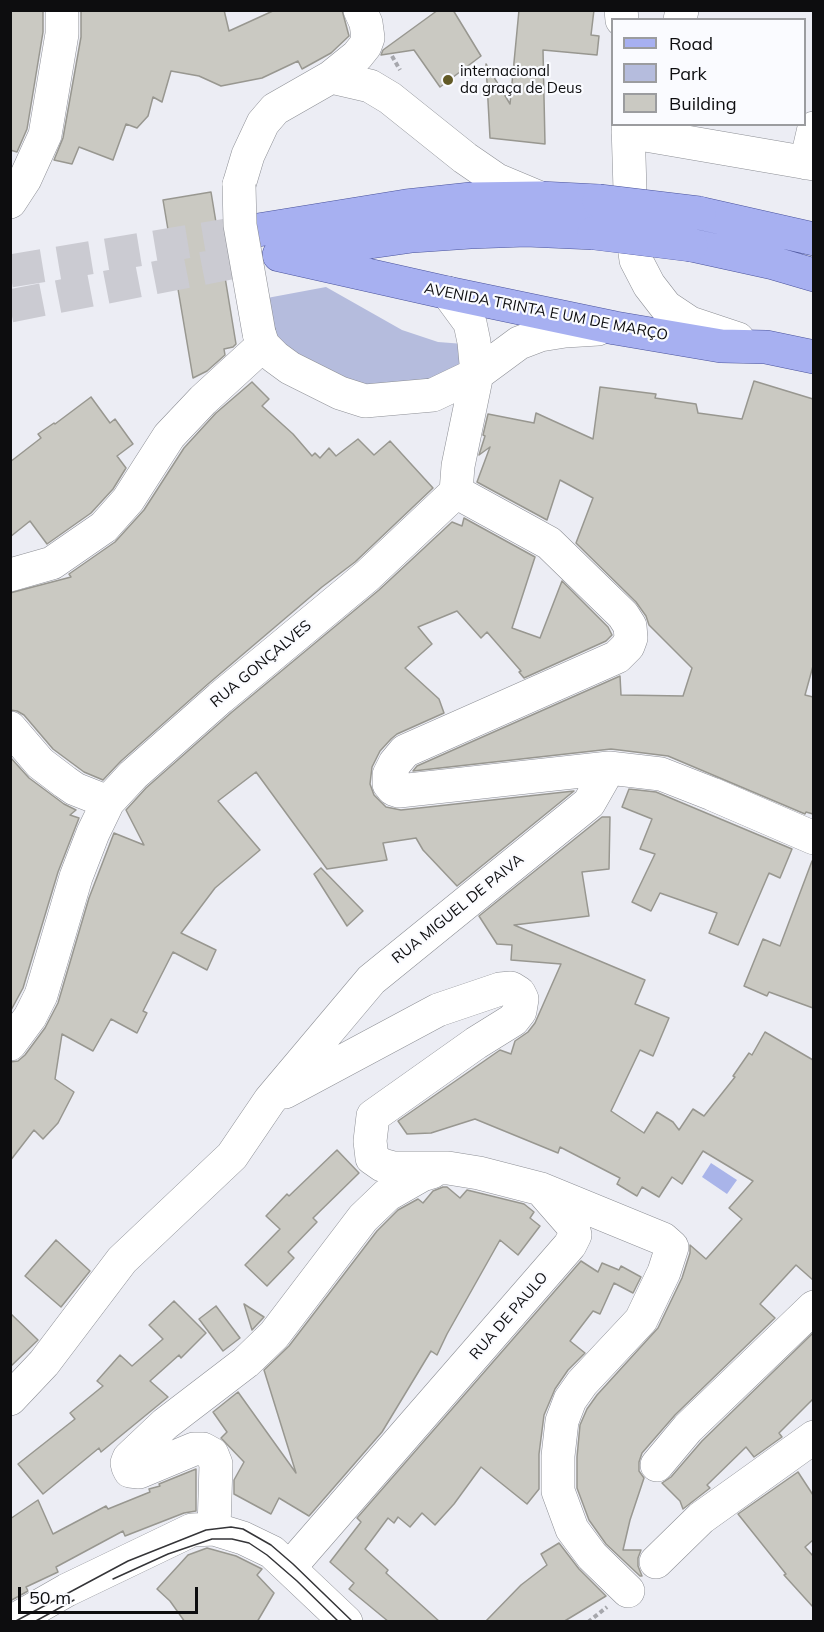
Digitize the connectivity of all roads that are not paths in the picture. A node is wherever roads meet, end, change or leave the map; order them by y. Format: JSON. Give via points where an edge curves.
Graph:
{"nodes":[{"id":1,"x":62,"y":10,"type":"edge"},
{"id":2,"x":363,"y":16,"type":"edge"},
{"id":3,"x":331,"y":76,"type":"junction"},
{"id":4,"x":813,"y":128,"type":"edge"},
{"id":5,"x":642,"y":129,"type":"edge"},
{"id":6,"x":810,"y":163,"type":"edge"},
{"id":7,"x":540,"y":198,"type":"junction"},
{"id":8,"x":10,"y":202,"type":"edge"},
{"id":9,"x":597,"y":217,"type":"junction"},
{"id":10,"x":813,"y":239,"type":"edge"},
{"id":11,"x":266,"y":247,"type":"junction"},
{"id":12,"x":813,"y":275,"type":"edge"},
{"id":13,"x":448,"y":293,"type":"junction"},
{"id":14,"x":615,"y":328,"type":"junction"},
{"id":15,"x":261,"y":339,"type":"junction"},
{"id":16,"x":766,"y":347,"type":"junction"},
{"id":17,"x":813,"y":357,"type":"edge"},
{"id":18,"x":477,"y":374,"type":"junction"},
{"id":19,"x":456,"y":492,"type":"junction"},
{"id":20,"x":10,"y":575,"type":"edge"},
{"id":21,"x":10,"y":728,"type":"edge"},
{"id":22,"x":609,"y":768,"type":"junction"},
{"id":23,"x":108,"y":802,"type":"junction"},
{"id":24,"x":813,"y":838,"type":"edge"},
{"id":25,"x":10,"y":1044,"type":"edge"},
{"id":26,"x":270,"y":1100,"type":"junction"},
{"id":27,"x":448,"y":1168,"type":"junction"},
{"id":28,"x":541,"y":1189,"type":"junction"},
{"id":29,"x":813,"y":1307,"type":"edge"},
{"id":30,"x":10,"y":1399,"type":"edge"},
{"id":31,"x":813,"y":1437,"type":"edge"},
{"id":32,"x":657,"y":1465,"type":"dead end"},
{"id":33,"x":214,"y":1529,"type":"junction"},
{"id":34,"x":656,"y":1562,"type":"dead end"},
{"id":35,"x":290,"y":1568,"type":"junction"},
{"id":36,"x":628,"y":1592,"type":"dead end"},
{"id":37,"x":11,"y":1622,"type":"edge"},
{"id":38,"x":346,"y":1622,"type":"edge"}],
"edges":[{"from":1,"to":8,"type":"street","via":[[62,34],[45,135]]},
{"from":2,"to":3,"type":"street","via":[[368,38],[365,46]]},
{"from":3,"to":7,"type":"street","via":[[370,86],[497,180]]},
{"from":3,"to":15,"type":"street","bridge":true,"via":[[275,109],[263,123],[239,185],[240,225]]},
{"from":4,"to":6,"type":"street"},
{"from":5,"to":6,"type":"street"},
{"from":5,"to":16,"type":"street","via":[[631,224],[636,260],[649,285],[666,307],[690,323]]},
{"from":7,"to":9,"type":"main road"},
{"from":7,"to":11,"type":"main road","via":[[471,199],[406,206]]},
{"from":9,"to":10,"type":"main road","bridge":true,"via":[[699,213]]},
{"from":9,"to":11,"type":"main road","via":[[526,230]]},
{"from":9,"to":12,"type":"main road","bridge":true},
{"from":11,"to":13,"type":"main road","name":"AVENIDA TRINTA E UM DE MARÇO"},
{"from":13,"to":14,"type":"main road","name":"AVENIDA TRINTA E UM DE MARÇO"},
{"from":13,"to":18,"type":"street","via":[[470,323]]},
{"from":14,"to":16,"type":"main road","name":"AVENIDA TRINTA E UM DE MARÇO","via":[[722,346]]},
{"from":14,"to":18,"type":"street","via":[[540,335],[519,343]]},
{"from":15,"to":18,"type":"street","via":[[275,357],[314,381],[366,401],[433,395]]},
{"from":15,"to":20,"type":"street","via":[[169,436],[128,500],[104,527],[52,563]]},
{"from":16,"to":17,"type":"main road","name":"AVENIDA TRINTA E UM DE MARÇO"},
{"from":18,"to":19,"type":"street"},
{"from":19,"to":22,"type":"street","via":[[549,543],[623,615],[632,638],[617,657],[405,751],[389,775],[389,784],[399,791]]},
{"from":19,"to":23,"type":"street","name":"RUA GONÇALVES","via":[[367,576],[220,698]]},
{"from":21,"to":23,"type":"street","via":[[40,762],[65,782]]},
{"from":22,"to":24,"type":"street","via":[[661,774]]},
{"from":22,"to":26,"type":"street","name":"RUA MIGUEL DE PAIVA","via":[[589,802],[370,980]]},
{"from":23,"to":25,"type":"street","name":"RUA GONÇALVES","via":[[76,877],[41,995]]},
{"from":26,"to":27,"type":"street","via":[[438,1010],[511,988],[522,999],[513,1020],[373,1116],[370,1141],[375,1161],[393,1168]]},
{"from":26,"to":30,"type":"street","name":"RUA MIGUEL DE PAIVA","via":[[232,1156],[123,1260],[44,1363]]},
{"from":27,"to":28,"type":"street"},
{"from":27,"to":33,"type":"street","via":[[422,1174],[387,1195],[363,1218],[274,1335],[129,1458],[130,1471],[139,1472],[194,1449],[212,1454],[216,1464]]},
{"from":28,"to":35,"type":"street","name":"RUA DE PAULO","via":[[573,1226],[575,1235],[570,1245]]},
{"from":28,"to":36,"type":"street","via":[[669,1242],[672,1247],[641,1320],[570,1400],[562,1421],[558,1491],[572,1529]]},
{"from":29,"to":32,"type":"street","via":[[688,1428]]},
{"from":31,"to":34,"type":"street","via":[[701,1518]]},
{"from":33,"to":35,"type":"street","via":[[272,1552]]},
{"from":33,"to":37,"type":"street","via":[[192,1530],[67,1590]]},
{"from":35,"to":38,"type":"street"}]}
